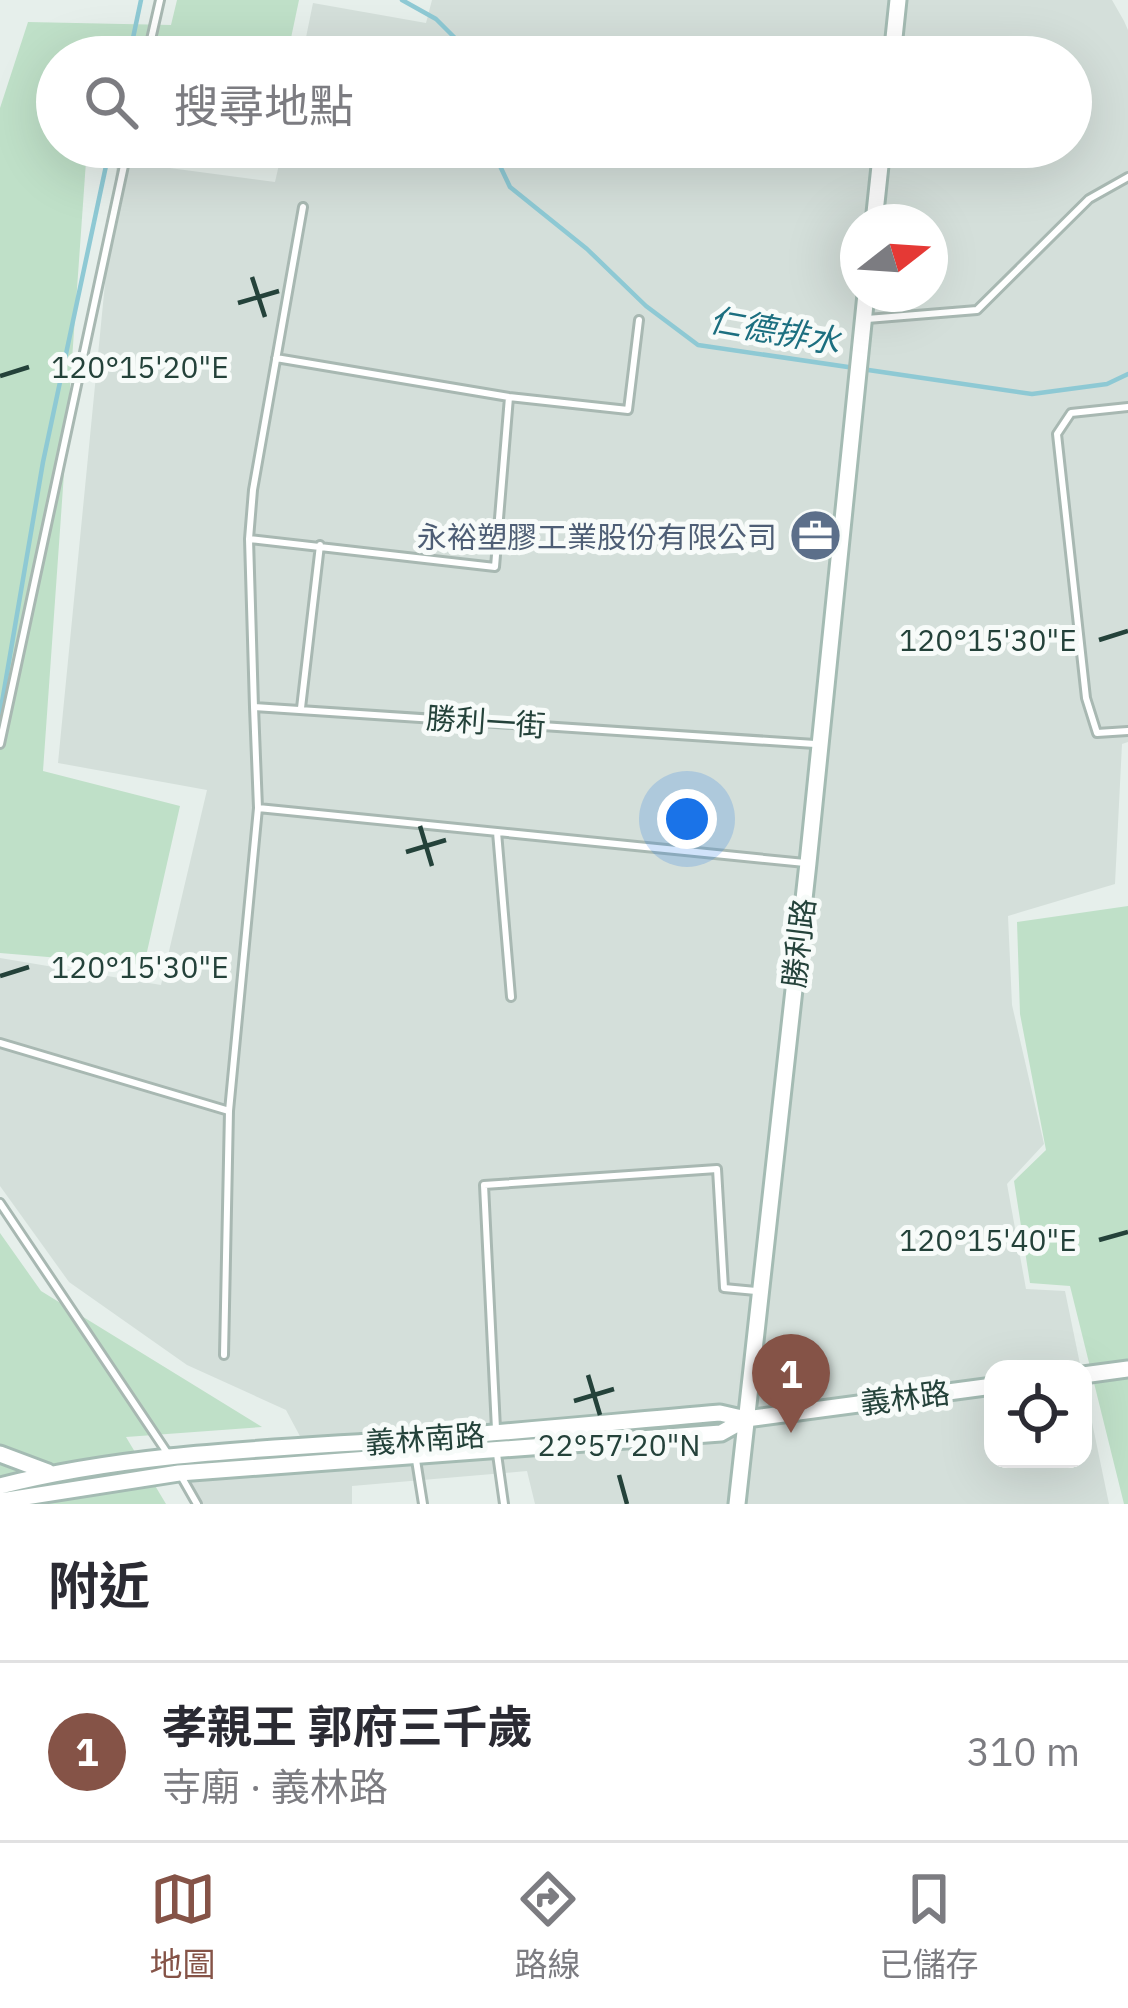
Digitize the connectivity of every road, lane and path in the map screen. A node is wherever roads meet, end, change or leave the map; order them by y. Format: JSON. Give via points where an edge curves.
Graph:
{"nodes":[{"id":1,"x":160,"y":0,"type":"edge"},
{"id":2,"x":898,"y":0,"type":"edge"},
{"id":3,"x":152,"y":36,"type":"edge"},
{"id":4,"x":894,"y":36,"type":"edge"},
{"id":5,"x":123,"y":168,"type":"edge"},
{"id":6,"x":880,"y":168,"type":"edge"},
{"id":7,"x":1128,"y":177,"type":"edge"},
{"id":8,"x":876,"y":204,"type":"edge"},
{"id":9,"x":303,"y":207,"type":"dead end"},
{"id":10,"x":864,"y":312,"type":"edge"},
{"id":11,"x":863,"y":319,"type":"junction"},
{"id":12,"x":639,"y":320,"type":"dead end"},
{"id":13,"x":276,"y":358,"type":"junction"},
{"id":14,"x":509,"y":397,"type":"junction"},
{"id":15,"x":1128,"y":406,"type":"edge"},
{"id":16,"x":249,"y":539,"type":"junction"},
{"id":17,"x":320,"y":544,"type":"junction"},
{"id":18,"x":254,"y":706,"type":"junction"},
{"id":19,"x":301,"y":709,"type":"junction"},
{"id":20,"x":1128,"y":731,"type":"edge"},
{"id":21,"x":0,"y":744,"type":"edge"},
{"id":22,"x":819,"y":745,"type":"junction"},
{"id":23,"x":258,"y":808,"type":"junction"},
{"id":24,"x":496,"y":832,"type":"junction"},
{"id":25,"x":808,"y":863,"type":"junction"},
{"id":26,"x":511,"y":998,"type":"dead end"},
{"id":27,"x":0,"y":1043,"type":"edge"},
{"id":28,"x":229,"y":1111,"type":"junction"},
{"id":29,"x":0,"y":1203,"type":"edge"},
{"id":30,"x":760,"y":1292,"type":"junction"},
{"id":31,"x":224,"y":1355,"type":"dead end"},
{"id":32,"x":1128,"y":1369,"type":"edge"},
{"id":33,"x":1092,"y":1374,"type":"edge"},
{"id":34,"x":984,"y":1387,"type":"edge"},
{"id":35,"x":746,"y":1419,"type":"junction"},
{"id":36,"x":496,"y":1442,"type":"junction"},
{"id":37,"x":0,"y":1454,"type":"edge"},
{"id":38,"x":168,"y":1455,"type":"junction"},
{"id":39,"x":416,"y":1455,"type":"junction"},
{"id":40,"x":50,"y":1473,"type":"junction"},
{"id":41,"x":179,"y":1473,"type":"junction"},
{"id":42,"x":0,"y":1486,"type":"edge"},
{"id":43,"x":0,"y":1501,"type":"edge"},
{"id":44,"x":197,"y":1504,"type":"edge"},
{"id":45,"x":423,"y":1504,"type":"edge"},
{"id":46,"x":504,"y":1504,"type":"edge"},
{"id":47,"x":736,"y":1504,"type":"edge"}],
"edges":[{"from":1,"to":3,"type":"lane"},
{"from":2,"to":4,"type":"street"},
{"from":5,"to":21,"type":"lane"},
{"from":6,"to":8,"type":"street"},
{"from":7,"to":11,"type":"lane","via":[[1089,199],[977,310]]},
{"from":9,"to":13,"type":"lane"},
{"from":10,"to":11,"type":"street"},
{"from":11,"to":22,"type":"street","name":"勝利路"},
{"from":12,"to":14,"type":"lane","via":[[628,410]]},
{"from":13,"to":14,"type":"lane"},
{"from":13,"to":16,"type":"lane"},
{"from":14,"to":17,"type":"lane","via":[[495,567]]},
{"from":15,"to":20,"type":"lane","via":[[1071,413],[1057,434],[1086,698],[1097,733]]},
{"from":16,"to":17,"type":"lane"},
{"from":16,"to":18,"type":"lane"},
{"from":17,"to":19,"type":"lane"},
{"from":18,"to":19,"type":"lane","name":"勝利一街"},
{"from":18,"to":23,"type":"lane"},
{"from":19,"to":22,"type":"lane","name":"勝利一街"},
{"from":22,"to":25,"type":"street","name":"勝利路"},
{"from":23,"to":24,"type":"lane"},
{"from":23,"to":28,"type":"lane"},
{"from":24,"to":25,"type":"lane"},
{"from":24,"to":26,"type":"lane"},
{"from":25,"to":30,"type":"street","name":"勝利路"},
{"from":27,"to":28,"type":"lane"},
{"from":28,"to":31,"type":"lane"},
{"from":29,"to":38,"type":"lane"},
{"from":30,"to":35,"type":"street","name":"勝利路"},
{"from":30,"to":36,"type":"lane","via":[[724,1288],[717,1169],[484,1185]]},
{"from":32,"to":33,"type":"street"},
{"from":34,"to":35,"type":"street","name":"義林路"},
{"from":35,"to":36,"type":"street","name":"義林南路","via":[[721,1433]]},
{"from":35,"to":47,"type":"street","name":"勝利路"},
{"from":36,"to":38,"type":"street","name":"義林南路"},
{"from":36,"to":39,"type":"street","name":"義林南路"},
{"from":36,"to":46,"type":"lane"},
{"from":37,"to":40,"type":"street"},
{"from":38,"to":40,"type":"street","name":"義林南路"},
{"from":38,"to":41,"type":"lane"},
{"from":39,"to":41,"type":"street","name":"義林南路"},
{"from":39,"to":45,"type":"lane"},
{"from":40,"to":42,"type":"street","name":"義林南路"},
{"from":41,"to":43,"type":"street","name":"義林南路"},
{"from":41,"to":44,"type":"lane"}]}
